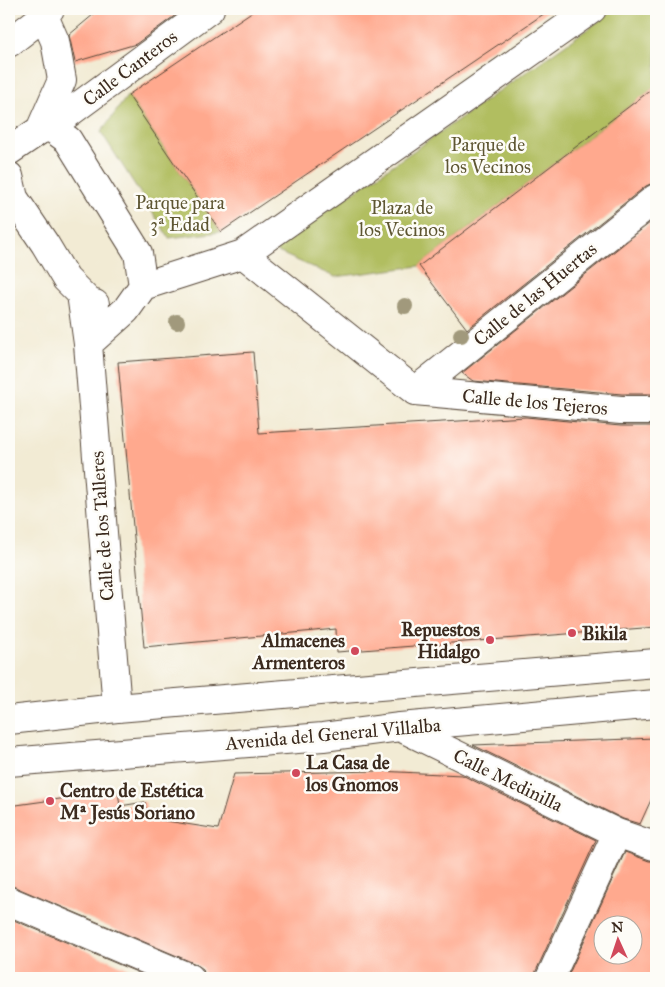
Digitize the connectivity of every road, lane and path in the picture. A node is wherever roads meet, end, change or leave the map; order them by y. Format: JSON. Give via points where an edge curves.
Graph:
{"nodes":[{"id":1,"x":210,"y":9,"type":"edge"},
{"id":2,"x":592,"y":9,"type":"edge"},
{"id":3,"x":47,"y":12,"type":"edge"},
{"id":4,"x":9,"y":43,"type":"edge"},
{"id":5,"x":45,"y":129,"type":"junction"},
{"id":6,"x":9,"y":160,"type":"edge"},
{"id":7,"x":656,"y":198,"type":"edge"},
{"id":8,"x":16,"y":211,"type":"edge"},
{"id":9,"x":138,"y":253,"type":"junction"},
{"id":10,"x":243,"y":254,"type":"junction"},
{"id":11,"x":183,"y":273,"type":"junction"},
{"id":12,"x":143,"y":286,"type":"junction"},
{"id":13,"x":81,"y":294,"type":"junction"},
{"id":14,"x":126,"y":310,"type":"junction"},
{"id":15,"x":88,"y":344,"type":"junction"},
{"id":16,"x":415,"y":391,"type":"junction"},
{"id":17,"x":656,"y":410,"type":"edge"},
{"id":18,"x":656,"y":663,"type":"edge"},
{"id":19,"x":656,"y":704,"type":"edge"},
{"id":20,"x":117,"y":708,"type":"junction"},
{"id":21,"x":9,"y":720,"type":"edge"},
{"id":22,"x":400,"y":727,"type":"junction"},
{"id":23,"x":9,"y":762,"type":"edge"},
{"id":24,"x":617,"y":833,"type":"junction"},
{"id":25,"x":656,"y":842,"type":"edge"},
{"id":26,"x":9,"y":901,"type":"edge"},
{"id":27,"x":190,"y":978,"type":"edge"},
{"id":28,"x":550,"y":978,"type":"edge"}],
"edges":[{"from":1,"to":5,"type":"street","name":"Calle Canteros"},
{"from":2,"to":10,"type":"street"},
{"from":3,"to":4,"type":"street"},
{"from":3,"to":5,"type":"street","via":[[62,80]]},
{"from":5,"to":6,"type":"street"},
{"from":5,"to":9,"type":"street","via":[[68,140]]},
{"from":6,"to":8,"type":"street"},
{"from":7,"to":16,"type":"street","name":"Calle de las Huertas"},
{"from":8,"to":13,"type":"street","via":[[45,244],[66,279]]},
{"from":9,"to":11,"type":"street"},
{"from":9,"to":12,"type":"street"},
{"from":10,"to":11,"type":"street"},
{"from":10,"to":16,"type":"street"},
{"from":11,"to":12,"type":"street"},
{"from":12,"to":14,"type":"street"},
{"from":13,"to":14,"type":"street","via":[[91,304]]},
{"from":13,"to":15,"type":"street","name":"Calle de los Talleres"},
{"from":14,"to":15,"type":"street"},
{"from":15,"to":20,"type":"street","name":"Calle de los Talleres"},
{"from":16,"to":17,"type":"street","name":"Calle de los Tejeros","via":[[621,410]]},
{"from":18,"to":20,"type":"street"},
{"from":19,"to":22,"type":"street","name":"Avenida del General Villalba"},
{"from":20,"to":21,"type":"street"},
{"from":22,"to":23,"type":"street","name":"Avenida del General Villalba","via":[[323,737]]},
{"from":22,"to":24,"type":"street","name":"Calle Medinilla"},
{"from":24,"to":25,"type":"street","name":"Calle Medinilla","via":[[654,846]]},
{"from":24,"to":28,"type":"street"},
{"from":26,"to":27,"type":"street"}]}
